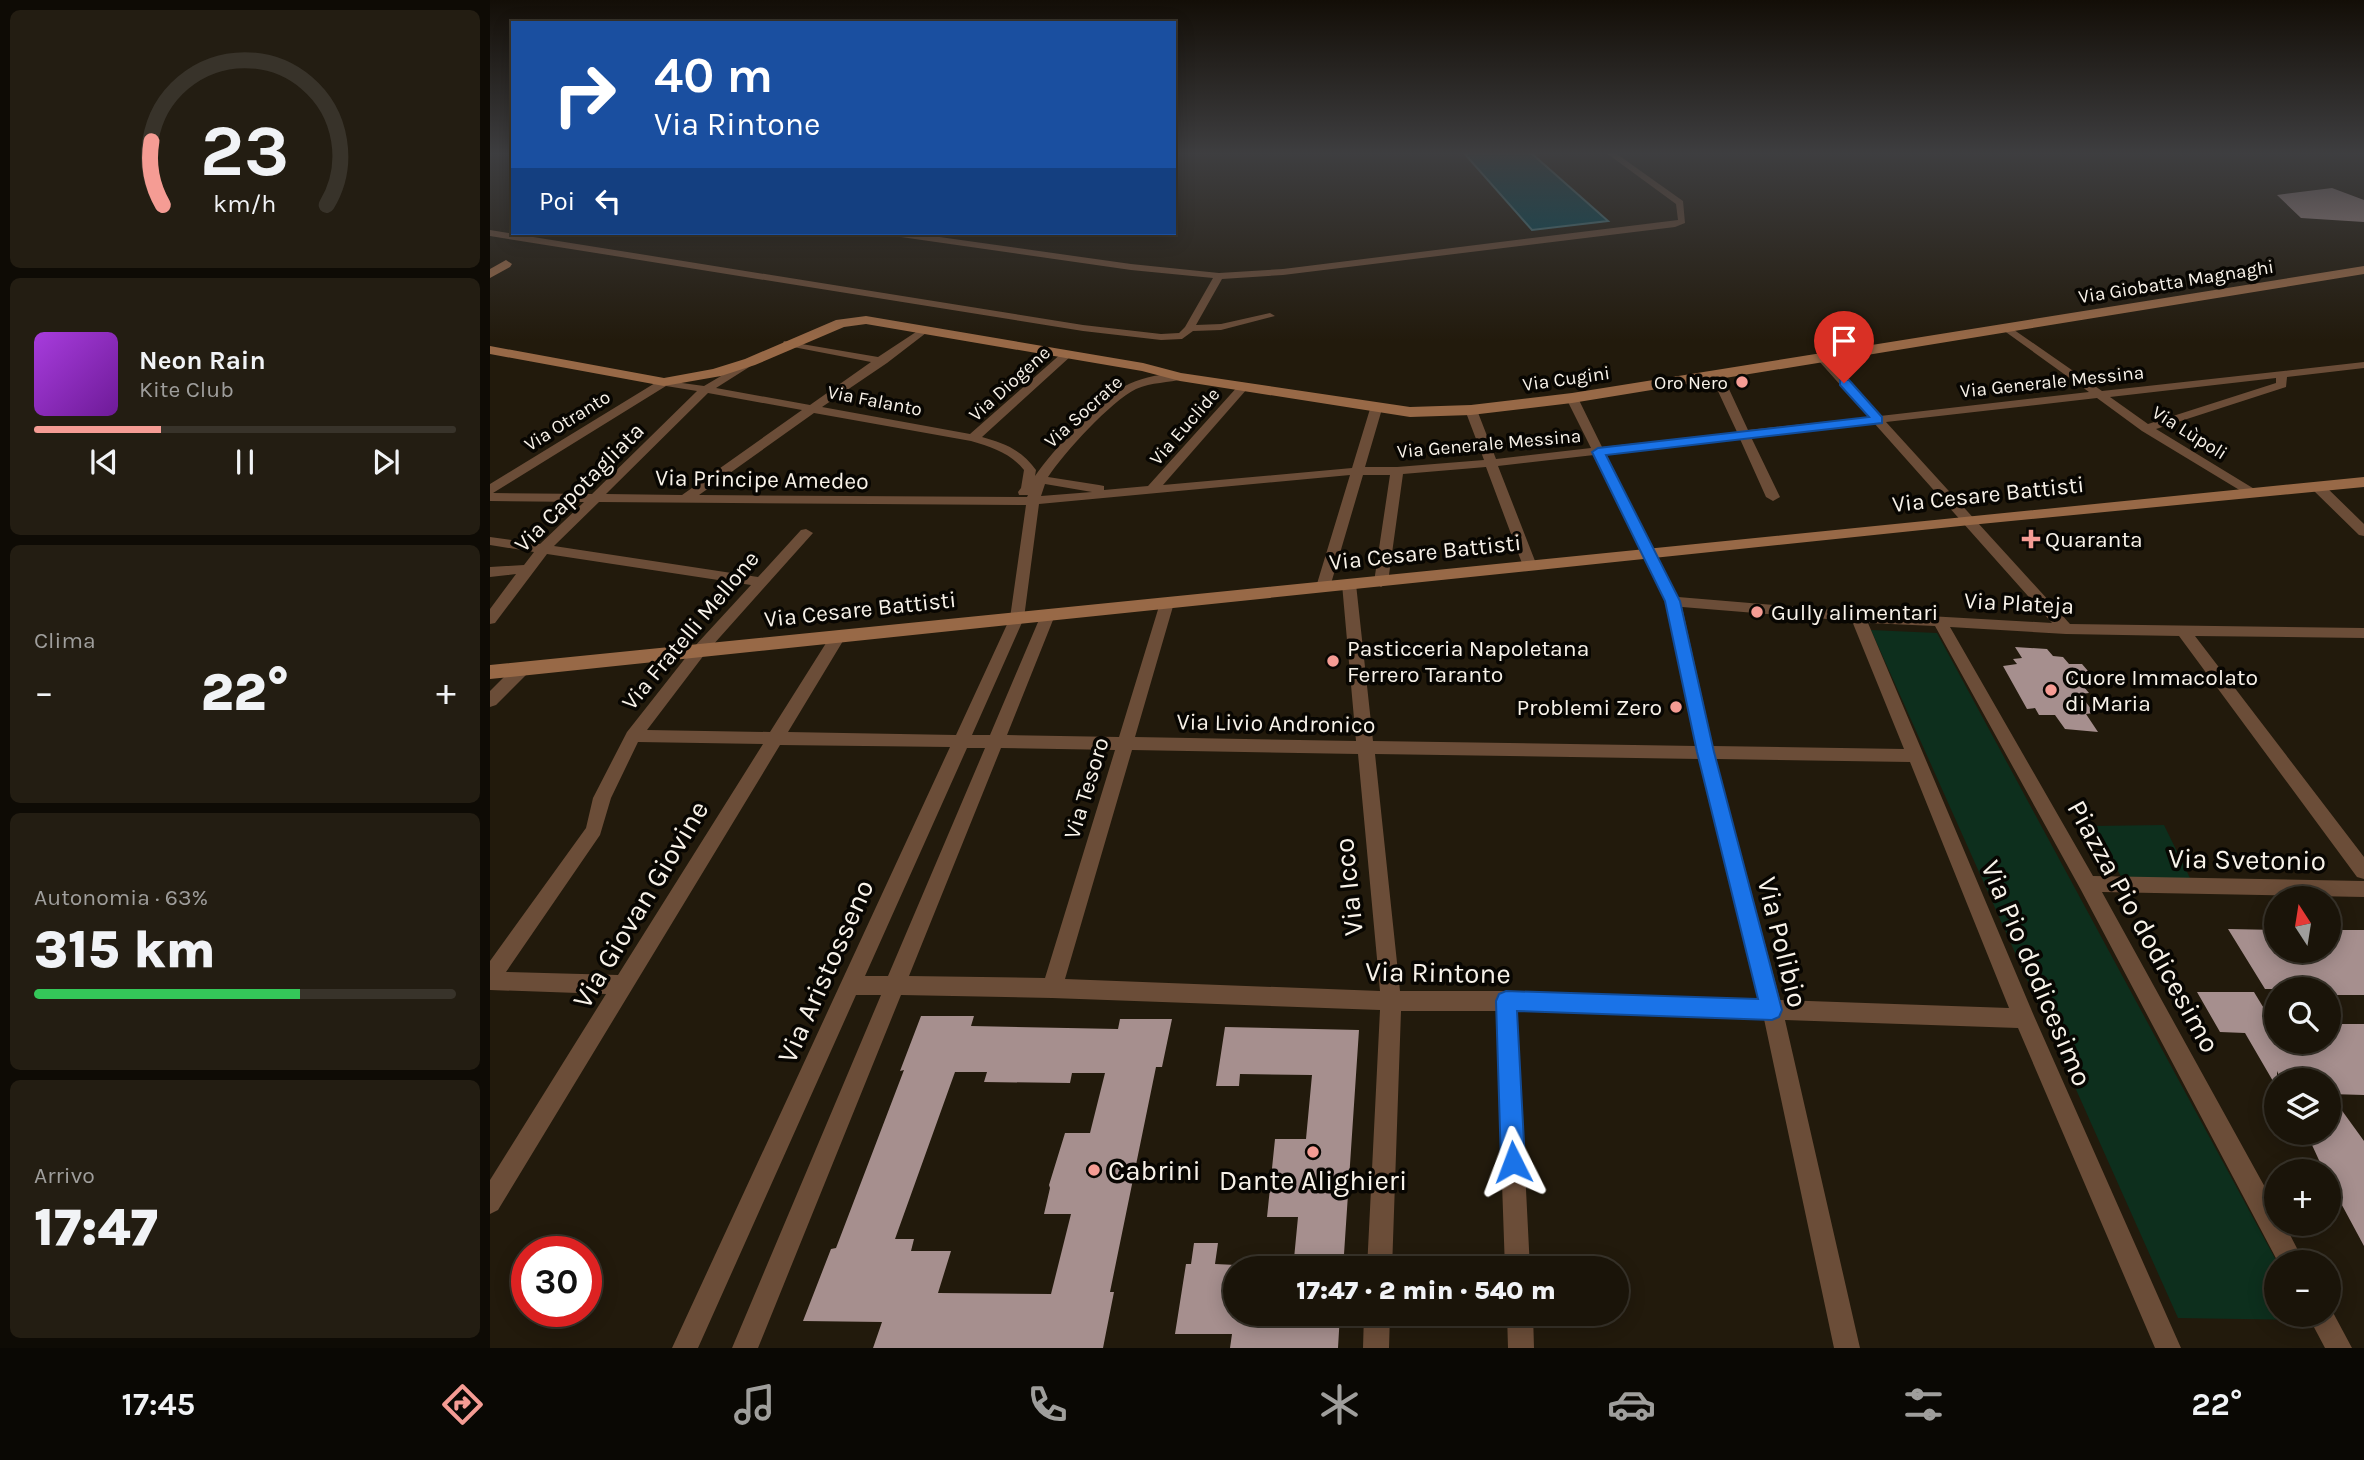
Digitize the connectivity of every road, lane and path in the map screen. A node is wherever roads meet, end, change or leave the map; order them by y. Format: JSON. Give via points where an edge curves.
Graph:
{"nodes":[{"id":1,"x":1681,"y":215,"type":"edge"},
{"id":2,"x":490,"y":226,"type":"edge"},
{"id":3,"x":511,"y":229,"type":"edge"},
{"id":4,"x":490,"y":233,"type":"edge"},
{"id":5,"x":549,"y":235,"type":"edge"},
{"id":6,"x":908,"y":235,"type":"edge"},
{"id":7,"x":490,"y":259,"type":"edge"},
{"id":8,"x":2364,"y":270,"type":"edge"},
{"id":9,"x":490,"y":274,"type":"edge"},
{"id":10,"x":1219,"y":276,"type":"junction"},
{"id":11,"x":1270,"y":316,"type":"dead end"},
{"id":12,"x":1190,"y":328,"type":"junction"},
{"id":13,"x":2001,"y":329,"type":"junction"},
{"id":14,"x":922,"y":331,"type":"junction"},
{"id":15,"x":788,"y":343,"type":"junction"},
{"id":16,"x":490,"y":350,"type":"edge"},
{"id":17,"x":1067,"y":354,"type":"junction"},
{"id":18,"x":1822,"y":358,"type":"junction"},
{"id":19,"x":883,"y":361,"type":"junction"},
{"id":20,"x":750,"y":362,"type":"junction"},
{"id":21,"x":2364,"y":365,"type":"edge"},
{"id":22,"x":1716,"y":374,"type":"junction"},
{"id":23,"x":2281,"y":376,"type":"junction"},
{"id":24,"x":1180,"y":377,"type":"junction"},
{"id":25,"x":664,"y":382,"type":"junction"},
{"id":26,"x":1244,"y":387,"type":"junction"},
{"id":27,"x":705,"y":390,"type":"junction"},
{"id":28,"x":2100,"y":395,"type":"junction"},
{"id":29,"x":1572,"y":398,"type":"junction"},
{"id":30,"x":813,"y":407,"type":"junction"},
{"id":31,"x":1377,"y":409,"type":"junction"},
{"id":32,"x":1471,"y":410,"type":"junction"},
{"id":33,"x":1878,"y":420,"type":"junction"},
{"id":34,"x":2147,"y":428,"type":"junction"},
{"id":35,"x":1744,"y":436,"type":"junction"},
{"id":36,"x":974,"y":438,"type":"junction"},
{"id":37,"x":1598,"y":452,"type":"junction"},
{"id":38,"x":1058,"y":455,"type":"junction"},
{"id":39,"x":1022,"y":458,"type":"junction"},
{"id":40,"x":1490,"y":463,"type":"junction"},
{"id":41,"x":1357,"y":471,"type":"junction"},
{"id":42,"x":1397,"y":471,"type":"junction"},
{"id":43,"x":1039,"y":479,"type":"junction"},
{"id":44,"x":2364,"y":482,"type":"edge"},
{"id":45,"x":2317,"y":486,"type":"junction"},
{"id":46,"x":1153,"y":489,"type":"junction"},
{"id":47,"x":490,"y":490,"type":"edge"},
{"id":48,"x":1118,"y":493,"type":"junction"},
{"id":49,"x":2251,"y":493,"type":"junction"},
{"id":50,"x":490,"y":497,"type":"edge"},
{"id":51,"x":1773,"y":497,"type":"dead end"},
{"id":52,"x":596,"y":498,"type":"junction"},
{"id":53,"x":684,"y":499,"type":"junction"},
{"id":54,"x":1010,"y":501,"type":"junction"},
{"id":55,"x":1033,"y":501,"type":"junction"},
{"id":56,"x":1970,"y":520,"type":"junction"},
{"id":57,"x":2364,"y":532,"type":"edge"},
{"id":58,"x":806,"y":533,"type":"dead end"},
{"id":59,"x":490,"y":541,"type":"edge"},
{"id":60,"x":544,"y":548,"type":"junction"},
{"id":61,"x":1651,"y":554,"type":"junction"},
{"id":62,"x":1530,"y":566,"type":"junction"},
{"id":63,"x":527,"y":569,"type":"junction"},
{"id":64,"x":490,"y":572,"type":"edge"},
{"id":65,"x":762,"y":582,"type":"junction"},
{"id":66,"x":1381,"y":582,"type":"junction"},
{"id":67,"x":1349,"y":584,"type":"junction"},
{"id":68,"x":1323,"y":587,"type":"junction"},
{"id":69,"x":1673,"y":601,"type":"junction"},
{"id":70,"x":1167,"y":603,"type":"junction"},
{"id":71,"x":1048,"y":615,"type":"junction"},
{"id":72,"x":1858,"y":617,"type":"junction"},
{"id":73,"x":1017,"y":618,"type":"junction"},
{"id":74,"x":490,"y":619,"type":"edge"},
{"id":75,"x":1939,"y":621,"type":"junction"},
{"id":76,"x":2066,"y":629,"type":"junction"},
{"id":77,"x":2184,"y":632,"type":"junction"},
{"id":78,"x":2364,"y":633,"type":"edge"},
{"id":79,"x":838,"y":636,"type":"junction"},
{"id":80,"x":699,"y":651,"type":"junction"},
{"id":81,"x":522,"y":669,"type":"junction"},
{"id":82,"x":490,"y":672,"type":"edge"},
{"id":83,"x":490,"y":701,"type":"edge"},
{"id":84,"x":633,"y":736,"type":"junction"},
{"id":85,"x":774,"y":737,"type":"junction"},
{"id":86,"x":961,"y":740,"type":"junction"},
{"id":87,"x":998,"y":740,"type":"junction"},
{"id":88,"x":1125,"y":743,"type":"junction"},
{"id":89,"x":1366,"y":747,"type":"junction"},
{"id":90,"x":1706,"y":752,"type":"junction"},
{"id":91,"x":1917,"y":756,"type":"junction"},
{"id":92,"x":2364,"y":871,"type":"edge"},
{"id":93,"x":2088,"y":884,"type":"junction"},
{"id":94,"x":2364,"y":889,"type":"edge"},
{"id":95,"x":490,"y":979,"type":"edge"},
{"id":96,"x":624,"y":985,"type":"junction"},
{"id":97,"x":850,"y":985,"type":"junction"},
{"id":98,"x":896,"y":986,"type":"junction"},
{"id":99,"x":1052,"y":988,"type":"junction"},
{"id":100,"x":1391,"y":1001,"type":"junction"},
{"id":101,"x":1506,"y":1001,"type":"junction"},
{"id":102,"x":1772,"y":1010,"type":"junction"},
{"id":103,"x":2024,"y":1018,"type":"junction"},
{"id":104,"x":490,"y":1202,"type":"edge"},
{"id":105,"x":2286,"y":1250,"type":"edge"},
{"id":106,"x":1381,"y":1256,"type":"edge"},
{"id":107,"x":1517,"y":1256,"type":"edge"},
{"id":108,"x":1377,"y":1326,"type":"edge"},
{"id":109,"x":1520,"y":1326,"type":"edge"},
{"id":110,"x":2327,"y":1327,"type":"edge"},
{"id":111,"x":685,"y":1348,"type":"edge"},
{"id":112,"x":745,"y":1348,"type":"edge"},
{"id":113,"x":1376,"y":1348,"type":"edge"},
{"id":114,"x":1521,"y":1348,"type":"edge"},
{"id":115,"x":1847,"y":1348,"type":"edge"},
{"id":116,"x":2168,"y":1348,"type":"edge"},
{"id":117,"x":2339,"y":1348,"type":"edge"}],
"edges":[{"from":1,"to":10,"type":"street","via":[[1682,221],[1283,272]]},
{"from":2,"to":3,"type":"street"},
{"from":4,"to":12,"type":"street","via":[[1083,328],[1161,337],[1182,336]]},
{"from":5,"to":12,"type":"street","via":[[1100,322]]},
{"from":6,"to":10,"type":"street"},
{"from":7,"to":9,"type":"main road","via":[[506,264]]},
{"from":8,"to":13,"type":"main road","name":"Via Giobatta Magnaghi"},
{"from":10,"to":12,"type":"street"},
{"from":11,"to":12,"type":"street","via":[[1221,327]]},
{"from":13,"to":18,"type":"main road","name":"Via Cugini"},
{"from":13,"to":28,"type":"street","name":"Via Lùpoli"},
{"from":14,"to":15,"type":"main road","name":"Via Falanto","via":[[866,320],[841,323]]},
{"from":14,"to":17,"type":"main road","name":"Via Cugini"},
{"from":14,"to":19,"type":"street"},
{"from":15,"to":19,"type":"street"},
{"from":15,"to":20,"type":"main road","name":"Via Falanto"},
{"from":16,"to":25,"type":"main road","name":"Via Falanto"},
{"from":17,"to":24,"type":"main road","name":"Via Cugini"},
{"from":17,"to":36,"type":"street","name":"Via Diogene"},
{"from":18,"to":22,"type":"main road","name":"Via Cugini"},
{"from":18,"to":33,"type":"street"},
{"from":19,"to":30,"type":"street"},
{"from":20,"to":25,"type":"main road","name":"Via Falanto"},
{"from":20,"to":27,"type":"street","name":"Via Capotagliata"},
{"from":21,"to":23,"type":"street","name":"Via Generale Messina"},
{"from":22,"to":29,"type":"main road","name":"Via Cugini"},
{"from":22,"to":35,"type":"street"},
{"from":23,"to":28,"type":"street","name":"Via Generale Messina"},
{"from":23,"to":34,"type":"street","via":[[2283,385]]},
{"from":24,"to":26,"type":"main road","name":"Via Cugini"},
{"from":24,"to":38,"type":"street","name":"Via Socrate","via":[[1146,381],[1125,391]]},
{"from":25,"to":27,"type":"street","name":"Via Falanto"},
{"from":25,"to":47,"type":"street","name":"Via Otranto"},
{"from":26,"to":31,"type":"main road","name":"Via Cugini"},
{"from":26,"to":46,"type":"street","name":"Via Euclide"},
{"from":27,"to":30,"type":"street","name":"Via Falanto"},
{"from":27,"to":52,"type":"street","name":"Via Capotagliata"},
{"from":28,"to":33,"type":"street","name":"Via Generale Messina"},
{"from":28,"to":34,"type":"street","name":"Via Lùpoli"},
{"from":29,"to":32,"type":"main road","name":"Via Cugini"},
{"from":29,"to":37,"type":"street","name":"Via Polibio"},
{"from":30,"to":36,"type":"street","name":"Via Falanto"},
{"from":30,"to":53,"type":"street"},
{"from":31,"to":32,"type":"main road","name":"Via Cugini"},
{"from":31,"to":41,"type":"street"},
{"from":32,"to":40,"type":"street"},
{"from":33,"to":35,"type":"street","name":"Via Generale Messina"},
{"from":33,"to":56,"type":"street"},
{"from":34,"to":49,"type":"street","name":"Via Lùpoli"},
{"from":35,"to":37,"type":"street","name":"Via Generale Messina"},
{"from":35,"to":51,"type":"street"},
{"from":36,"to":39,"type":"street","name":"Via Falanto","via":[[1010,449]]},
{"from":37,"to":40,"type":"street","name":"Via Generale Messina"},
{"from":37,"to":61,"type":"street","name":"Via Polibio"},
{"from":38,"to":39,"type":"street"},
{"from":38,"to":43,"type":"street","name":"Via Socrate"},
{"from":39,"to":54,"type":"street","via":[[1030,470],[1027,489]]},
{"from":40,"to":42,"type":"street","name":"Via Generale Messina"},
{"from":40,"to":62,"type":"street"},
{"from":41,"to":42,"type":"street","name":"Via Generale Messina"},
{"from":41,"to":46,"type":"street","name":"Via Generale Messina"},
{"from":41,"to":68,"type":"street"},
{"from":42,"to":66,"type":"street"},
{"from":43,"to":48,"type":"street"},
{"from":43,"to":55,"type":"street","name":"Via Socrate"},
{"from":44,"to":45,"type":"main road","name":"Via Cesare Battisti"},
{"from":45,"to":49,"type":"main road","name":"Via Cesare Battisti"},
{"from":45,"to":57,"type":"street"},
{"from":46,"to":48,"type":"street","name":"Via Generale Messina"},
{"from":48,"to":55,"type":"street","name":"Via Generale Messina"},
{"from":49,"to":56,"type":"main road","name":"Via Cesare Battisti"},
{"from":50,"to":52,"type":"street","name":"Via Principe Amedeo"},
{"from":52,"to":53,"type":"street","name":"Via Principe Amedeo"},
{"from":52,"to":60,"type":"street","name":"Via Capotagliata"},
{"from":53,"to":54,"type":"street","name":"Via Principe Amedeo"},
{"from":54,"to":55,"type":"street","name":"Via Principe Amedeo"},
{"from":55,"to":73,"type":"street"},
{"from":56,"to":61,"type":"main road","name":"Via Cesare Battisti"},
{"from":56,"to":76,"type":"street"},
{"from":58,"to":65,"type":"street","name":"Via Fratelli Mellone"},
{"from":59,"to":60,"type":"street"},
{"from":60,"to":63,"type":"street","name":"Via Capotagliata"},
{"from":60,"to":65,"type":"street"},
{"from":61,"to":62,"type":"main road","name":"Via Cesare Battisti"},
{"from":61,"to":69,"type":"street","name":"Via Polibio"},
{"from":62,"to":66,"type":"main road","name":"Via Cesare Battisti"},
{"from":63,"to":64,"type":"street"},
{"from":63,"to":74,"type":"street","name":"Via Capotagliata"},
{"from":65,"to":80,"type":"street","name":"Via Fratelli Mellone"},
{"from":66,"to":67,"type":"main road","name":"Via Cesare Battisti"},
{"from":67,"to":68,"type":"main road","name":"Via Cesare Battisti"},
{"from":67,"to":89,"type":"street","name":"Via Icco"},
{"from":68,"to":70,"type":"main road","name":"Via Cesare Battisti"},
{"from":69,"to":72,"type":"street","name":"Via Plateja"},
{"from":69,"to":90,"type":"street","name":"Via Polibio"},
{"from":70,"to":71,"type":"main road","name":"Via Cesare Battisti"},
{"from":70,"to":88,"type":"street","name":"Via Tesoro"},
{"from":71,"to":73,"type":"main road","name":"Via Cesare Battisti"},
{"from":71,"to":87,"type":"street"},
{"from":72,"to":75,"type":"street","name":"Via Plateja"},
{"from":72,"to":91,"type":"street","name":"Via Pio dodicesimo"},
{"from":73,"to":79,"type":"main road","name":"Via Cesare Battisti"},
{"from":73,"to":86,"type":"street","name":"Via Aristosseno"},
{"from":75,"to":76,"type":"street","name":"Via Plateja"},
{"from":75,"to":93,"type":"street","name":"Piazza Pio dodicesimo"},
{"from":76,"to":77,"type":"street","name":"Via Plateja"},
{"from":77,"to":78,"type":"street","name":"Via Plateja"},
{"from":77,"to":92,"type":"street"},
{"from":79,"to":80,"type":"main road","name":"Via Cesare Battisti"},
{"from":79,"to":85,"type":"street","name":"Via Giovan Giovine"},
{"from":80,"to":81,"type":"main road","name":"Via Cesare Battisti"},
{"from":80,"to":84,"type":"street","name":"Via Fratelli Mellone"},
{"from":81,"to":82,"type":"main road","name":"Via Cesare Battisti"},
{"from":81,"to":83,"type":"street"},
{"from":84,"to":85,"type":"street","name":"Via Livio Andronico"},
{"from":84,"to":95,"type":"street","name":"Via Fratelli Mellone","via":[[602,798],[594,830]]},
{"from":85,"to":86,"type":"street","name":"Via Livio Andronico"},
{"from":85,"to":96,"type":"street","name":"Via Giovan Giovine"},
{"from":86,"to":87,"type":"street","name":"Via Livio Andronico"},
{"from":86,"to":97,"type":"street","name":"Via Aristosseno"},
{"from":87,"to":88,"type":"street","name":"Via Livio Andronico"},
{"from":87,"to":98,"type":"street"},
{"from":88,"to":89,"type":"street","name":"Via Livio Andronico"},
{"from":88,"to":99,"type":"street","name":"Via Tesoro"},
{"from":89,"to":90,"type":"street","name":"Via Livio Andronico"},
{"from":89,"to":100,"type":"street","name":"Via Icco"},
{"from":90,"to":91,"type":"street","name":"Via Livio Andronico"},
{"from":90,"to":102,"type":"street","name":"Via Polibio"},
{"from":91,"to":103,"type":"street","name":"Via Pio dodicesimo"},
{"from":93,"to":94,"type":"street","name":"Via Svetonio"},
{"from":93,"to":105,"type":"street","name":"Piazza Pio dodicesimo"},
{"from":95,"to":96,"type":"street"},
{"from":96,"to":104,"type":"street","name":"Via Giovan Giovine"},
{"from":97,"to":98,"type":"street","name":"Via Rintone"},
{"from":97,"to":111,"type":"street","name":"Via Aristosseno"},
{"from":98,"to":99,"type":"street","name":"Via Rintone"},
{"from":98,"to":112,"type":"street"},
{"from":99,"to":100,"type":"street","name":"Via Rintone"},
{"from":100,"to":101,"type":"street","name":"Via Rintone"},
{"from":100,"to":106,"type":"street","name":"Via Icco"},
{"from":101,"to":102,"type":"street","name":"Via Rintone"},
{"from":101,"to":107,"type":"street"},
{"from":102,"to":103,"type":"street","name":"Via Rintone"},
{"from":102,"to":115,"type":"street","name":"Via Polibio"},
{"from":103,"to":116,"type":"street","name":"Via Pio dodicesimo"},
{"from":108,"to":113,"type":"street"},
{"from":109,"to":114,"type":"street"},
{"from":110,"to":117,"type":"street"}]}
